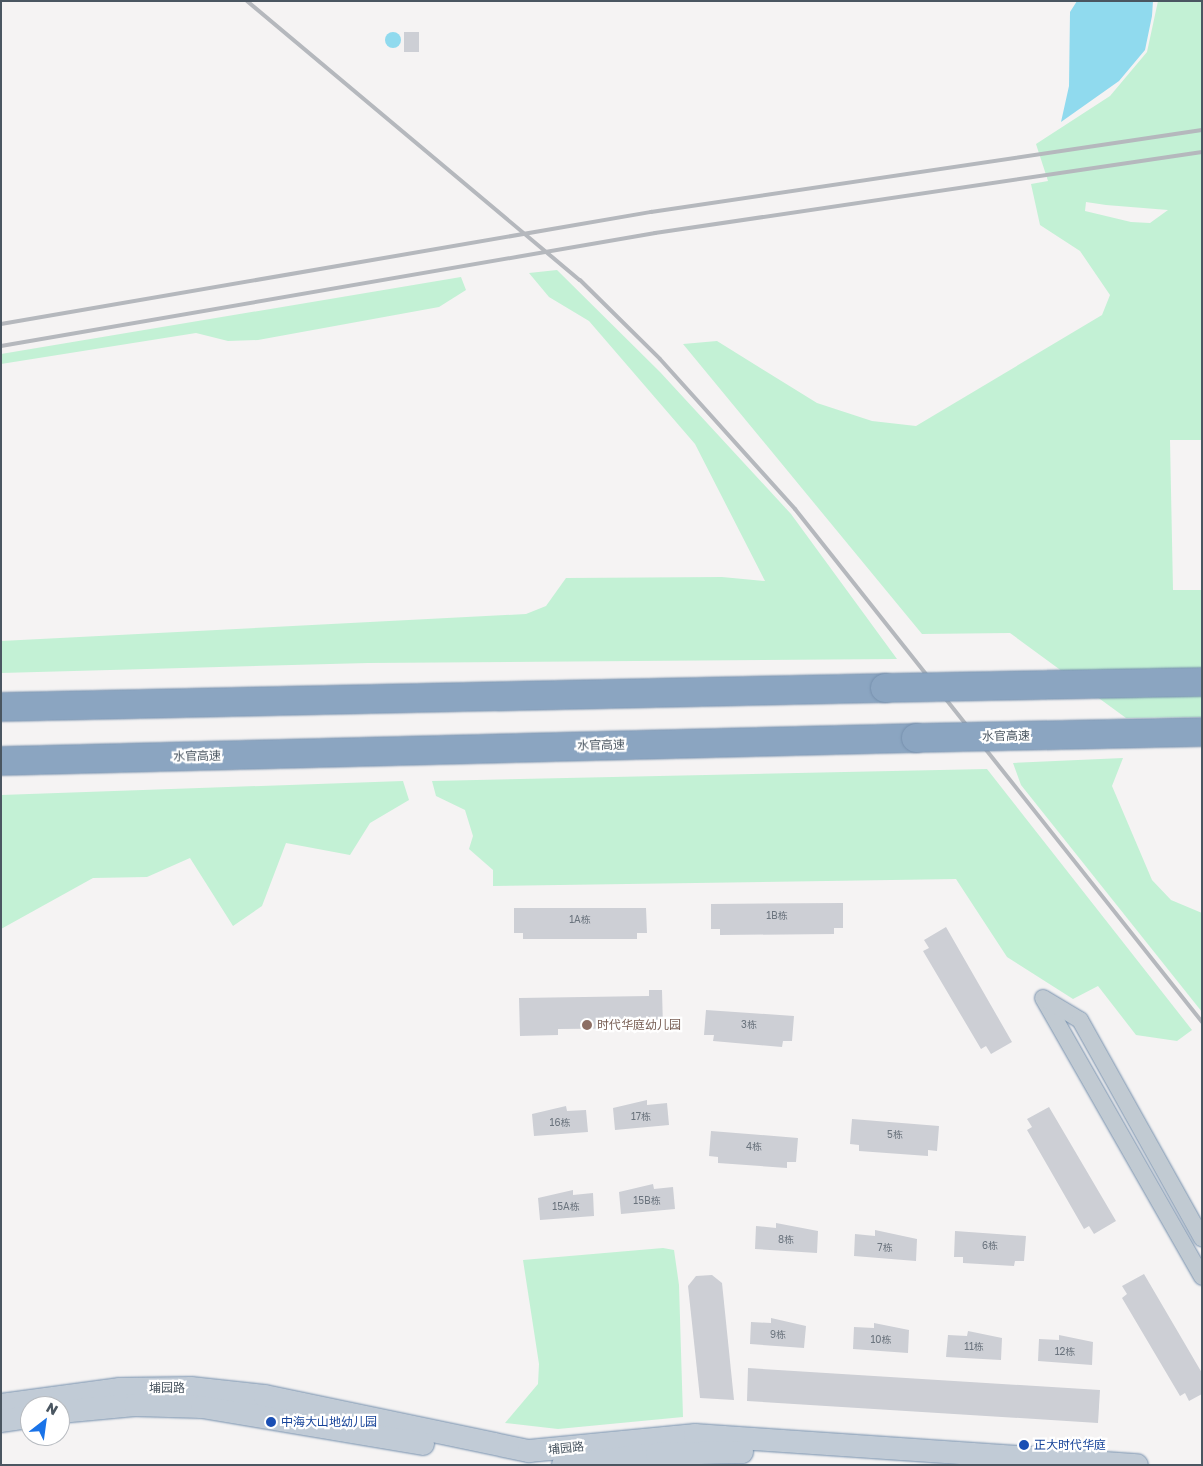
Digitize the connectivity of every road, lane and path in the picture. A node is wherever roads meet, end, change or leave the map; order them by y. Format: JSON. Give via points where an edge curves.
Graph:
{"nodes":[{"id":1,"x":1202,"y":682,"type":"edge"},
{"id":2,"x":1,"y":707,"type":"edge"},
{"id":3,"x":1202,"y":732,"type":"edge"},
{"id":4,"x":1,"y":761,"type":"edge"},
{"id":5,"x":1202,"y":1238,"type":"edge"},
{"id":6,"x":1202,"y":1277,"type":"edge"},
{"id":7,"x":1,"y":1405,"type":"edge"},
{"id":8,"x":70,"y":1411,"type":"edge"},
{"id":9,"x":20,"y":1419,"type":"edge"},
{"id":10,"x":1,"y":1422,"type":"edge"},
{"id":11,"x":531,"y":1460,"type":"edge"},
{"id":12,"x":563,"y":1465,"type":"edge"},
{"id":13,"x":938,"y":1465,"type":"edge"},
{"id":14,"x":1136,"y":1465,"type":"edge"}],
"edges":[{"from":1,"to":2,"type":"highway","bridge":true},
{"from":3,"to":4,"type":"highway","name":"水官高速","bridge":true},
{"from":5,"to":6,"type":"street","via":[[1080,1020],[1044,998]]},
{"from":7,"to":11,"type":"street","name":"埔园路","via":[[120,1389],[191,1388],[294,1402]]},
{"from":8,"to":11,"type":"street","name":"埔园路","via":[[135,1405],[202,1406],[273,1415]]},
{"from":9,"to":10,"type":"street"},
{"from":11,"to":14,"type":"street","name":"埔园路","via":[[695,1435]]},
{"from":12,"to":13,"type":"street","name":"埔园路","via":[[726,1451]]}]}
